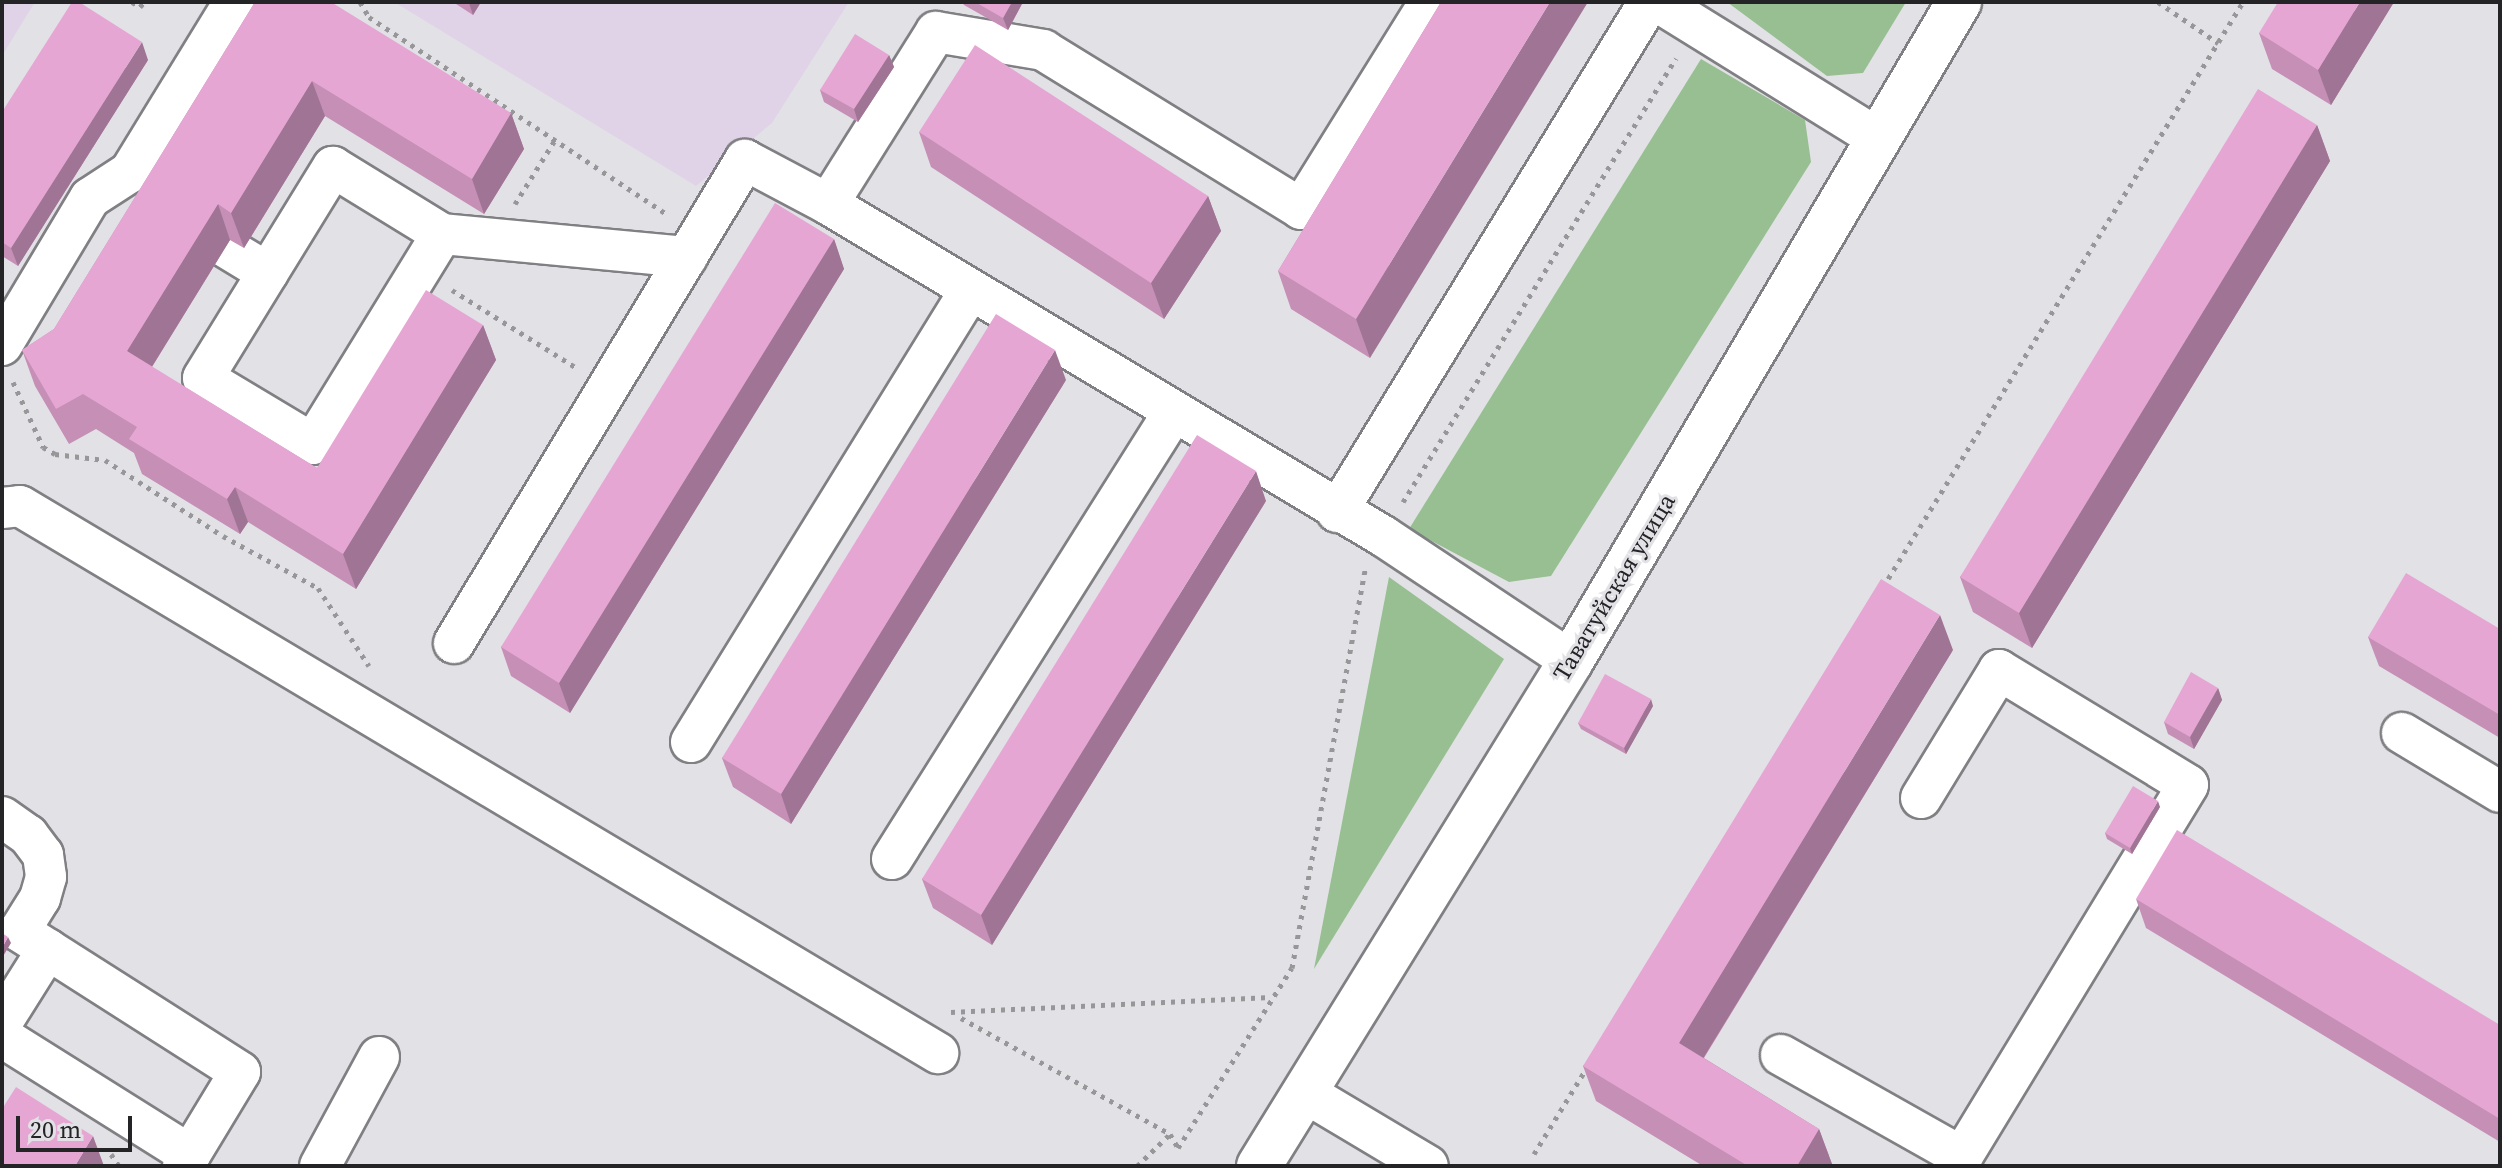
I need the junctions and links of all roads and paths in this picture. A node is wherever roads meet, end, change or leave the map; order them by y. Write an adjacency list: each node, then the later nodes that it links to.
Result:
1 (132, 2): 2 (path)
2 (144, 2)
3 (234, 2): 15 (street)
4 (360, 2): 14 (path)
5 (1430, 2): 11 (street)
6 (1649, 2): 29 (street)
7 (1658, 2): 13 (street)
8 (1959, 2): 13 (main road, Таватуйская улица)
9 (2158, 2): 12 (path)
10 (2243, 2): 12 (path)
11 (944, 17): 17 (street)
12 (2218, 43): 30 (path)
13 (1877, 138): 32 (main road, Таватуйская улица)
14 (555, 140): 19 (path); 20 (path)
15 (90, 198): 16 (street); 25 (street)
16 (152, 200)
17 (828, 204): 20 (street); 24 (street)
18 (442, 234): 19 (street); 22 (street); 23 (street)
19 (492, 239): 20 (street)
20 (693, 246): 26 (street)
21 (225, 247): 23 (street)
22 (420, 270): 23 (street); 26 (path)
23 (268, 273)
24 (969, 292): 27 (street); 35 (street)
25 (5, 358): 33 (path)
26 (608, 388): 31 (street)
27 (1173, 413): 29 (street); 39 (street)
28 (2, 508): 45 (street)
29 (1337, 512): 32 (street)
30 (1880, 591)
31 (454, 643)
32 (1571, 661): 49 (main road, Таватуйская улица)
33 (374, 673)
34 (2402, 733): 36 (street)
35 (691, 742)
36 (2500, 792)
37 (1921, 798): 52 (street)
38 (2, 817): 40 (street)
39 (892, 859)
40 (23, 933): 43 (street); 51 (street)
41 (1272, 997): 42 (path)
42 (951, 1012)
43 (2, 1022)
44 (2, 1037): 51 (street)
45 (938, 1053)
46 (1781, 1055): 52 (street)
47 (379, 1057): 53 (street)
48 (1592, 1060): 50 (path)
49 (1304, 1092): 54 (main road, Таватуйская улица); 55 (street)
50 (1534, 1154)
51 (187, 1161)
52 (1959, 1161)
53 (320, 1166)
54 (1259, 1166)
55 (1428, 1166)

